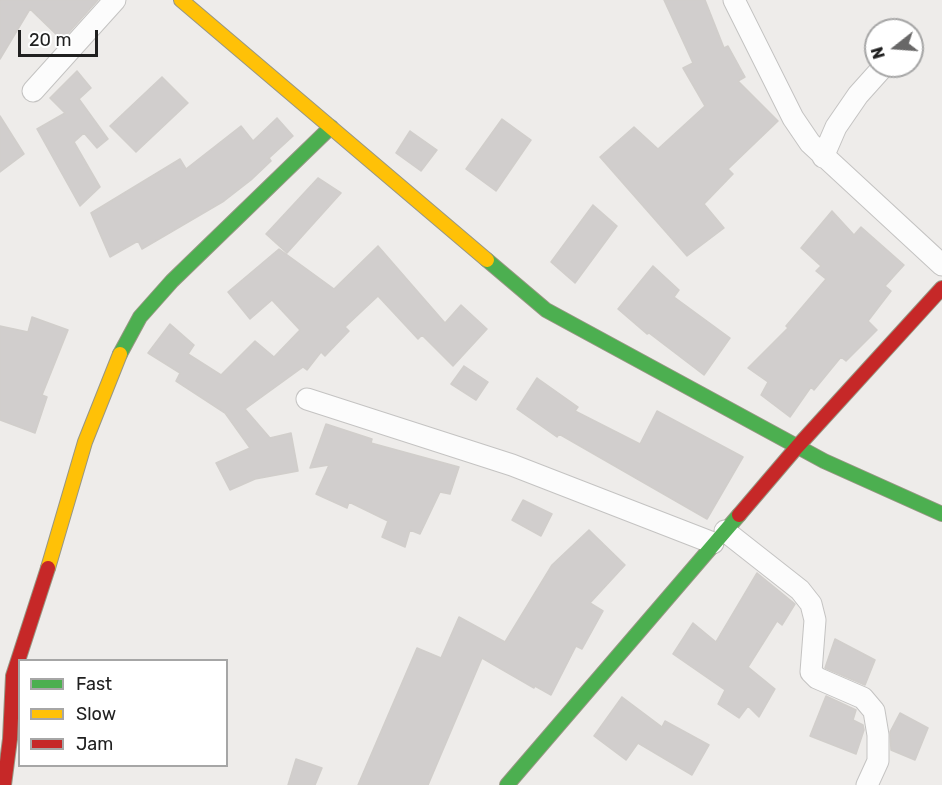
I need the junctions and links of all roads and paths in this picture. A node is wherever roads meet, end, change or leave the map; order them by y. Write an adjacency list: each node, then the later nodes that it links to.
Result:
1 (115, 0): 5 (street)
2 (181, 0): 6 (street)
3 (734, 0): 7 (street)
4 (873, 78): 7 (street)
5 (33, 91)
6 (331, 127): 11 (street); 14 (street)
7 (823, 157): 8 (street)
8 (942, 265)
9 (942, 288): 11 (street)
10 (307, 399): 13 (street)
11 (798, 447): 12 (street); 13 (street)
12 (942, 514)
13 (719, 537): 17 (street); 18 (street)
14 (19, 659)
15 (18, 661): 16 (street)
16 (4, 785)
17 (507, 785)
18 (867, 785)

